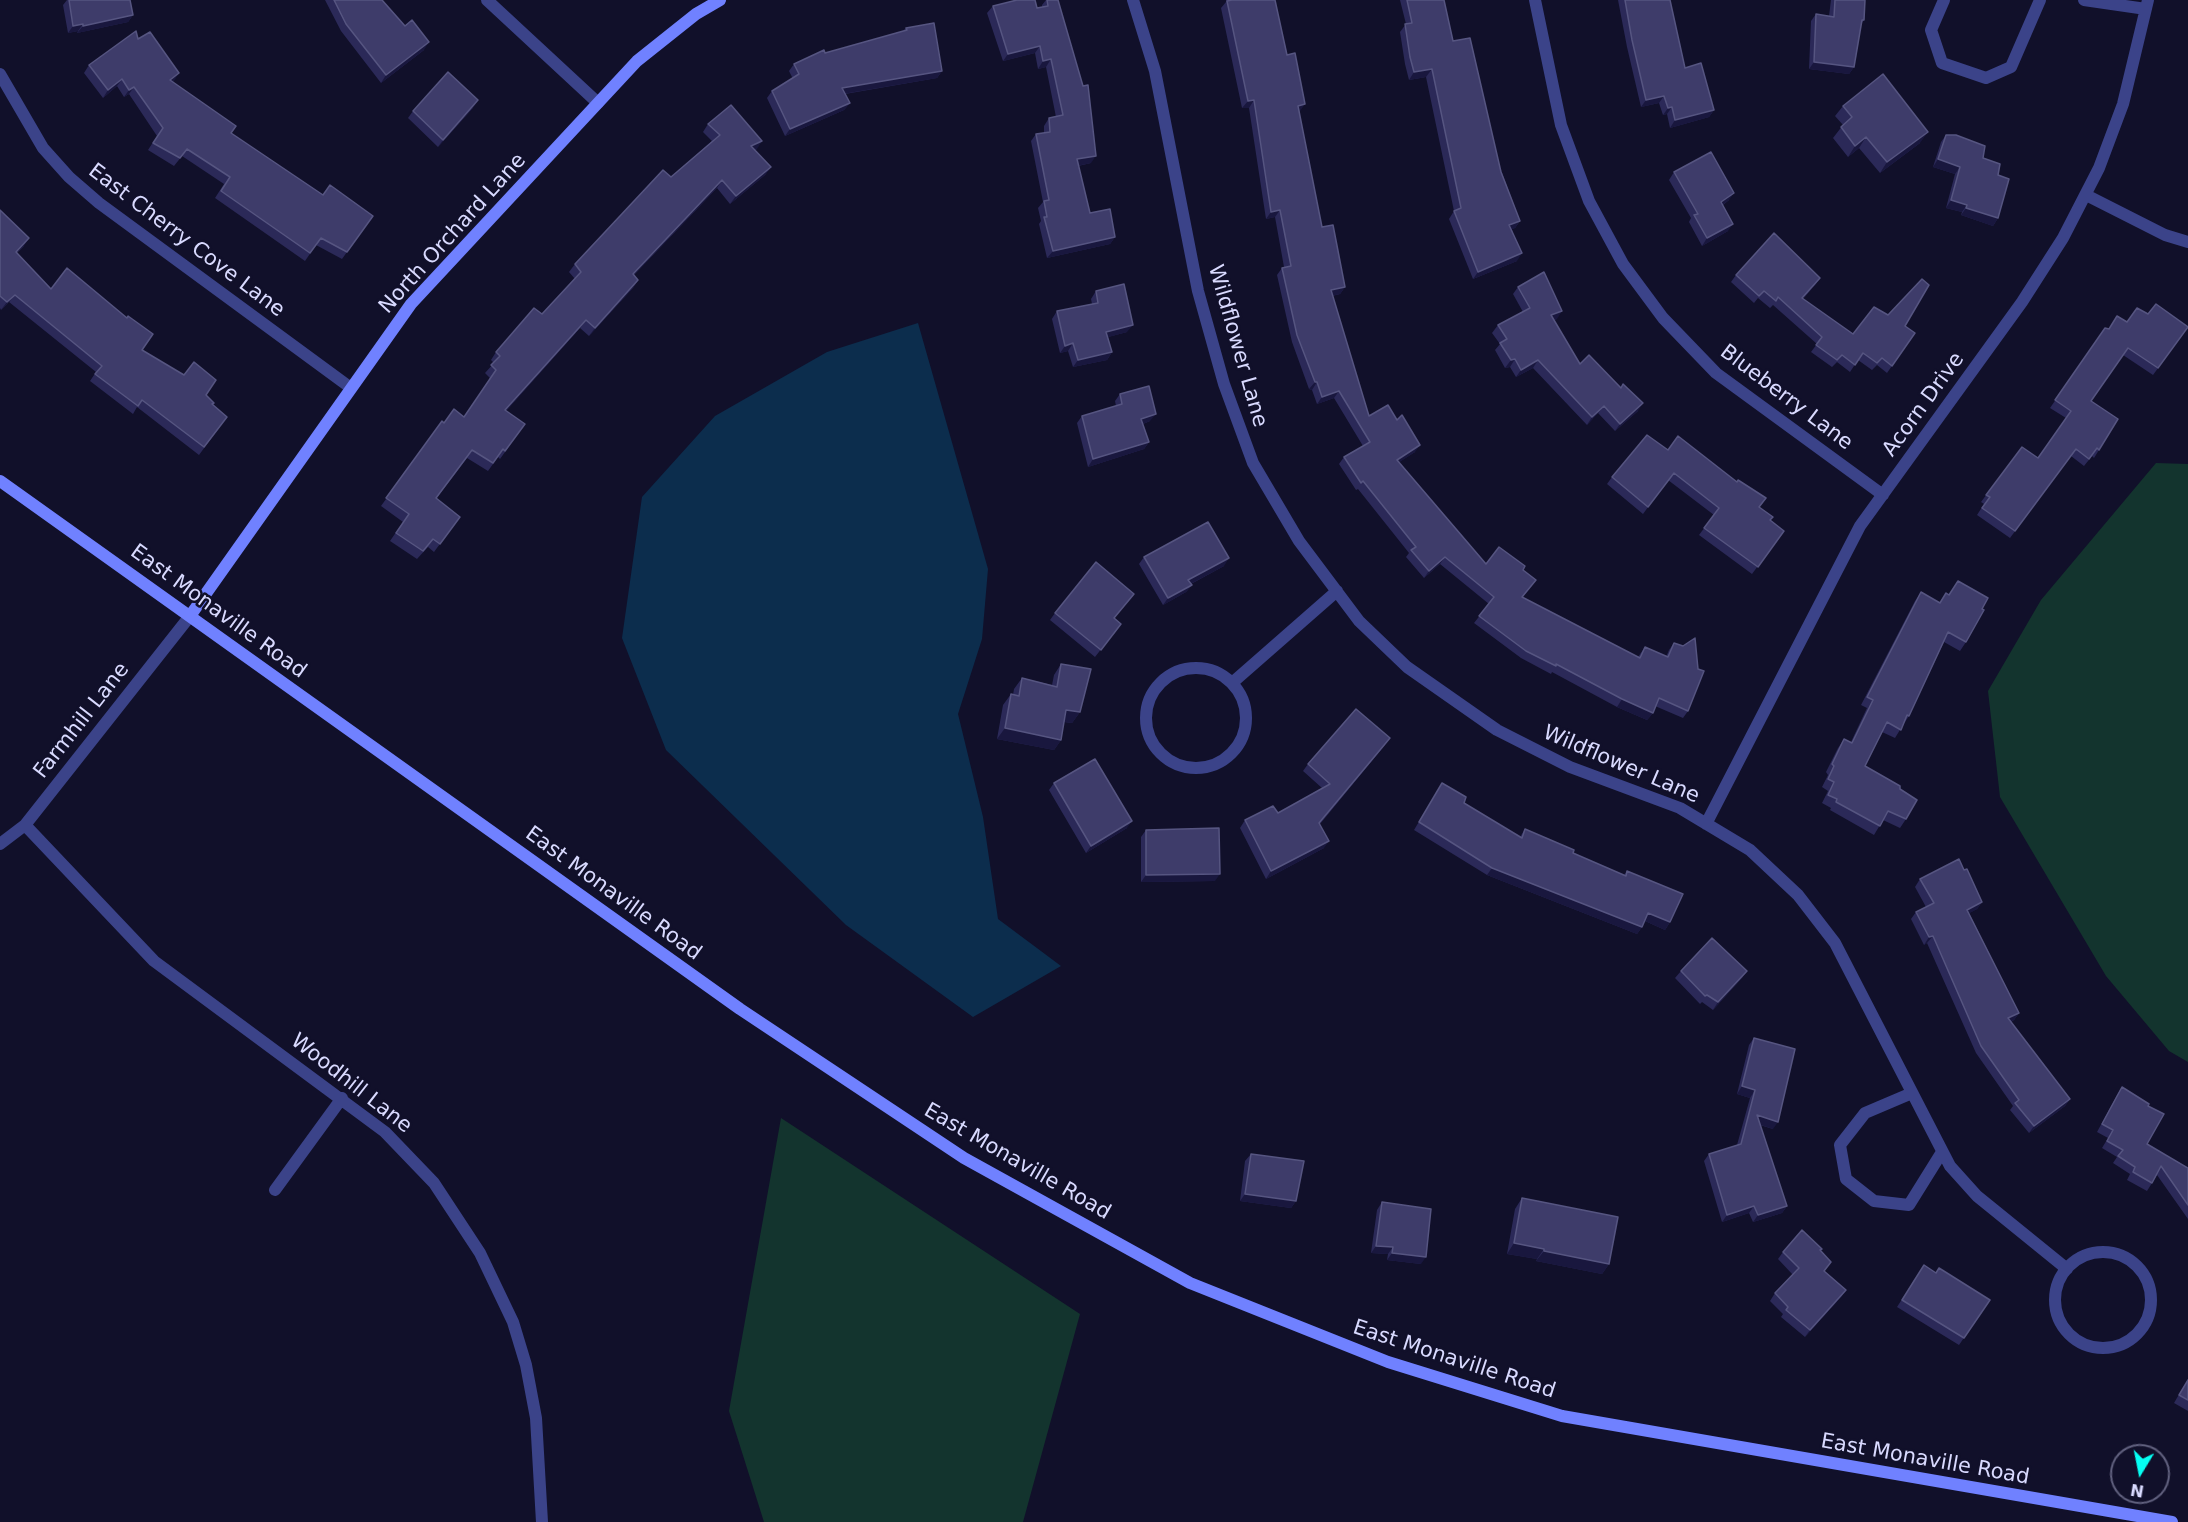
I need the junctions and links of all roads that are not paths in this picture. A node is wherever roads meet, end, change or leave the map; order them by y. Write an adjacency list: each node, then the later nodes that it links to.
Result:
1 (487, 0): 10 (street)
2 (720, 0): 10 (main road, North Orchard Lane)
3 (1133, 0): 16 (street, Wildflower Lane)
4 (1535, 0): 15 (street, Blueberry Lane)
5 (1944, 0): 6 (street)
6 (2040, 0)
7 (2084, 0): 8 (street)
8 (2147, 4): 11 (street, Acorn Drive)
9 (0, 74): 13 (street, East Cherry Cove Lane)
10 (598, 103): 13 (main road, North Orchard Lane)
11 (2086, 195): 12 (street); 15 (street, Acorn Drive)
12 (2188, 243)
13 (351, 388): 17 (main road, North Orchard Lane)
14 (0, 481): 17 (main road, East Monaville Road)
15 (1883, 495): 19 (street, Acorn Drive)
16 (1337, 591): 18 (street); 19 (street, Wildflower Lane)
17 (190, 616): 20 (street, Farmhill Lane); 28 (main road, East Monaville Road)
18 (1232, 683): 18 (street)
19 (1706, 824): 22 (street, Wildflower Lane)
20 (25, 825): 21 (street, Farmhill Lane); 23 (street, Woodhill Lane)
21 (0, 844)
22 (1912, 1093): 24 (street, Wildflower Lane); 24 (street)
23 (342, 1098): 25 (street); 27 (street, Woodhill Lane)
24 (1942, 1152): 26 (street, Wildflower Lane)
25 (275, 1190)
26 (2067, 1269): 26 (street)
27 (542, 1522)
28 (2172, 1522)

